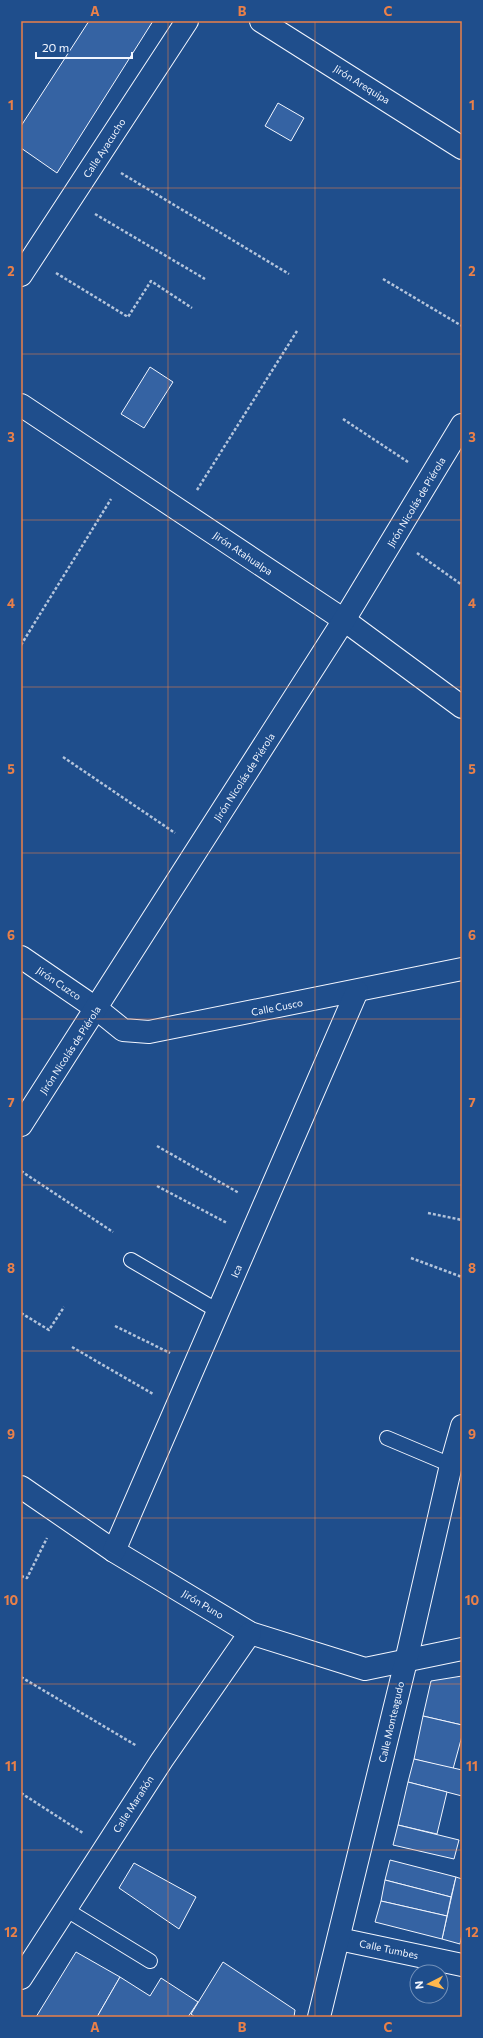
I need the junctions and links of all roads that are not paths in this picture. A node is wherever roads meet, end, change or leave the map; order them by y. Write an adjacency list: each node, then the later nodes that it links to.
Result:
1 (187, 21): 4 (street, Calle Ayacucho)
2 (261, 21): 3 (street, Jirón Arequipa)
3 (462, 148)
4 (26, 267)
5 (21, 405): 7 (street, Jirón Atahualpa)
6 (462, 425): 7 (street, Jirón Nicolás de Piérola)
7 (344, 620): 8 (street, Jirón Atahualpa); 12 (street, Jirón Nicolás de Piérola)
8 (462, 707)
9 (21, 957): 12 (street, Jirón Cuzco)
10 (462, 969): 11 (street, Calle Cusco)
11 (357, 991): 12 (street, Calle Cusco); 15 (street, Ica)
12 (97, 1009): 13 (street, Jirón Nicolás de Piérola)
13 (21, 1125)
14 (131, 1260): 15 (lane)
15 (218, 1311): 20 (street, Ica)
16 (462, 1426): 18 (street, Calle Monteagudo)
17 (387, 1438): 18 (lane)
18 (451, 1465): 23 (street, Calle Monteagudo)
19 (21, 1487): 20 (street, Jirón Puno)
20 (114, 1551): 21 (street, Jirón Puno)
21 (250, 1633): 23 (street, Jirón Puno); 24 (street, Calle Marañón)
22 (462, 1649): 23 (street, Jirón Puno)
23 (406, 1661): 25 (street, Calle Monteagudo)
24 (65, 1909): 26 (lane); 28 (street, Calle Marañón)
25 (340, 1939): 27 (street, Calle Tumbes); 29 (street, Calle Monteagudo)
26 (150, 1961)
27 (462, 1965)
28 (21, 1978)
29 (323, 2016)

